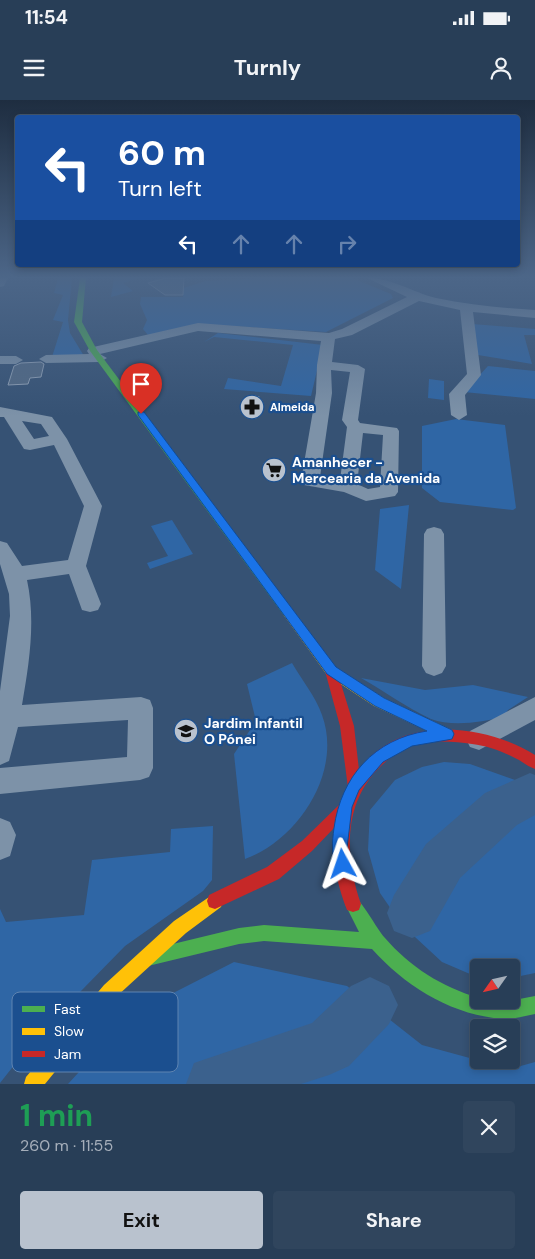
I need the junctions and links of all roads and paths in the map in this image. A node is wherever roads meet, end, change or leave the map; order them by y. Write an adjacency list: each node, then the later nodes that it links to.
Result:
1 (79, 324): 5 (main road)
2 (364, 324): 4 (street)
3 (468, 324): 13 (street)
4 (329, 337): 5 (street); 9 (street)
5 (97, 355): 6 (street); 23 (main road)
6 (46, 359)
7 (0, 360): 8 (street)
8 (16, 360)
9 (324, 365): 10 (street); 11 (street)
10 (324, 389): 11 (street); 16 (street)
11 (355, 391): 14 (street)
12 (5, 413): 15 (street); 15 (street)
13 (460, 415)
14 (355, 427): 16 (street); 16 (street)
15 (59, 439): 19 (street)
16 (348, 487)
17 (434, 534): 22 (street)
18 (0, 548): 20 (street)
19 (76, 566): 20 (street); 21 (street)
20 (15, 574): 25 (street)
21 (90, 604)
22 (434, 666)
23 (331, 671): 26 (main road); 31 (main road)
24 (535, 708): 27 (street)
25 (6, 717): 28 (street); 30 (street)
26 (447, 734): 27 (main road); 31 (main road)
27 (479, 738): 29 (main road)
28 (0, 753)
29 (535, 763)
30 (7, 780)
31 (354, 786): 32 (main road)
32 (345, 807): 35 (main road); 36 (main road)
33 (0, 832): 34 (street)
34 (0, 846)
35 (375, 941): 36 (main road); 38 (main road)
36 (148, 958): 37 (main road)
37 (109, 992)
38 (535, 1005)
39 (43, 1072): 40 (main road)
40 (33, 1084)

